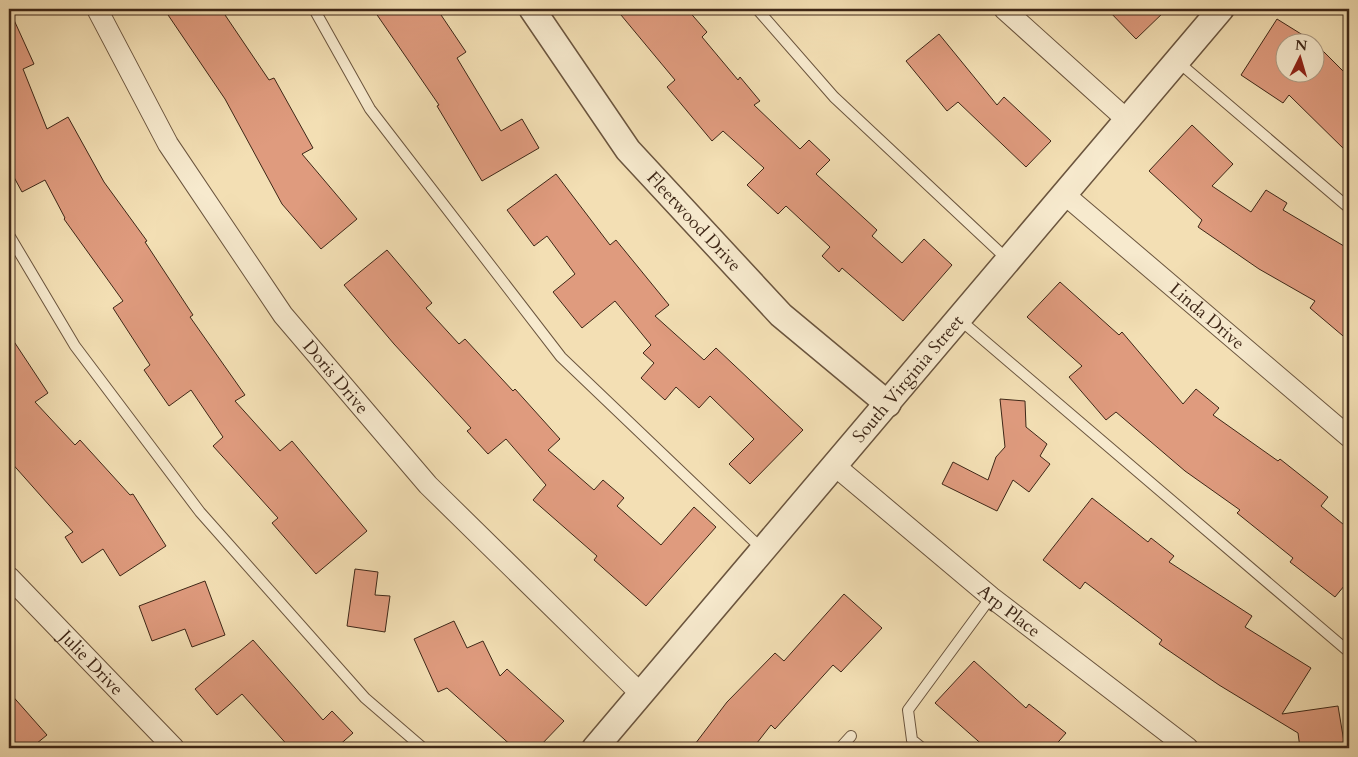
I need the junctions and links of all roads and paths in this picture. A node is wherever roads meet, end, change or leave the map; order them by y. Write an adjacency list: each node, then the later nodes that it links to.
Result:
1 (97, 9): 21 (street, Doris Drive)
2 (314, 9): 17 (lane)
3 (532, 9): 14 (street, Fleetwood Drive)
4 (757, 9): 12 (lane)
5 (1004, 9): 8 (street)
6 (1221, 9): 7 (street, South Virginia Street)
7 (1176, 61): 8 (street, South Virginia Street); 10 (lane)
8 (1126, 119): 9 (street, South Virginia Street)
9 (1064, 194): 12 (street, South Virginia Street); 15 (street, Linda Drive)
10 (1349, 208)
11 (9, 235): 24 (lane)
12 (1008, 260): 13 (street, South Virginia Street)
13 (959, 319): 14 (street, South Virginia Street); 20 (lane)
14 (888, 404): 16 (street, South Virginia Street)
15 (1349, 437)
16 (834, 466): 17 (street, South Virginia Street); 19 (street, Arp Place)
17 (764, 551): 21 (street, South Virginia Street)
18 (9, 577): 23 (street, Julie Drive)
19 (990, 597): 27 (lane); 28 (street, Arp Place)
20 (1349, 652)
21 (640, 694): 25 (street, South Virginia Street)
22 (851, 736): 26 (lane)
23 (174, 748)
24 (423, 748)
25 (595, 748)
26 (840, 748)
27 (922, 748)
28 (1188, 748)

